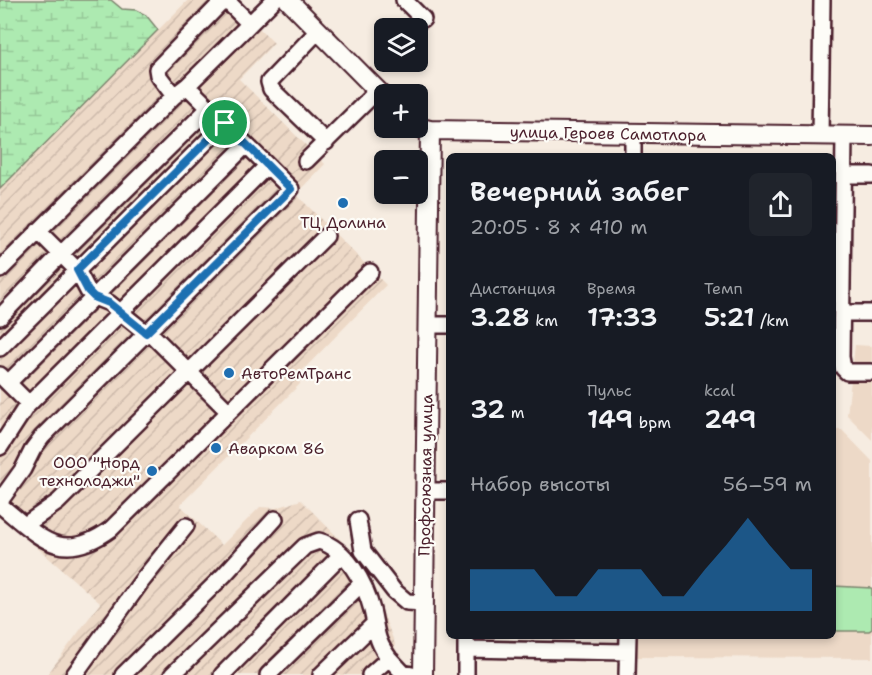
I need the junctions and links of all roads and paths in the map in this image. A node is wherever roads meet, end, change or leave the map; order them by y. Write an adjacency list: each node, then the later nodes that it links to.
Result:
1 (274, 0): 6 (street)
2 (288, 0): 7 (main road)
3 (404, 0): 5 (street)
4 (822, 0): 15 (street)
5 (422, 18)
6 (250, 24): 9 (street); 9 (street)
7 (318, 31): 8 (main road); 19 (street)
8 (374, 87)
9 (181, 91): 11 (street); 26 (street)
10 (374, 100): 19 (street)
11 (209, 108): 12 (street); 28 (street)
12 (225, 123): 20 (street); 30 (street)
13 (428, 129): 14 (main road, улица Героев Самотлора)
14 (633, 132): 15 (main road, улица Героев Самотлора); 21 (street)
15 (820, 135): 16 (main road, улица Героев Самотлора)
16 (844, 136): 17 (main road, улица Героев Самотлора); 24 (street)
17 (872, 136)
18 (423, 138): 36 (main road, Профсоюзная улица)
19 (326, 142): 22 (street)
20 (246, 145): 23 (street); 32 (street)
21 (633, 153)
22 (306, 160)
23 (267, 166): 32 (street); 38 (street)
24 (844, 175): 25 (street); 33 (street)
25 (872, 175)
26 (38, 231): 28 (street); 29 (street)
27 (326, 236): 40 (street)
28 (61, 254): 30 (street); 35 (street)
29 (0, 270)
30 (77, 270): 32 (street); 39 (street)
31 (370, 272): 44 (street)
32 (106, 300): 38 (street); 42 (street); 43 (street)
33 (842, 313): 34 (street); 41 (street)
34 (872, 313)
35 (0, 317)
36 (428, 325): 37 (street); 46 (main road, Профсоюзная улица)
37 (446, 325)
38 (147, 332): 40 (street); 48 (street)
39 (0, 348)
40 (189, 372): 44 (street); 51 (street)
41 (872, 372)
42 (4, 379): 43 (street)
43 (29, 404): 45 (street)
44 (229, 412): 51 (street)
45 (0, 447)
46 (425, 490): 47 (street); 55 (main road, Профсоюзная улица)
47 (446, 491)
48 (0, 503): 51 (street)
49 (275, 519): 62 (street)
50 (358, 520): 55 (street)
51 (25, 525)
52 (186, 526): 61 (street)
53 (341, 555): 54 (street); 63 (street); 64 (street)
54 (361, 584): 56 (street); 65 (street)
55 (424, 603): 69 (main road, Профсоюзная улица)
56 (374, 624): 60 (street); 66 (street)
57 (628, 639): 59 (street)
58 (466, 642): 59 (street); 70 (street)
59 (627, 652): 71 (street)
60 (389, 658): 67 (street); 68 (street)
61 (74, 675)
62 (123, 675)
63 (172, 675)
64 (222, 675)
65 (268, 675)
66 (321, 675)
67 (370, 675)
68 (412, 675)
69 (423, 675)
70 (466, 675)
71 (627, 675)

